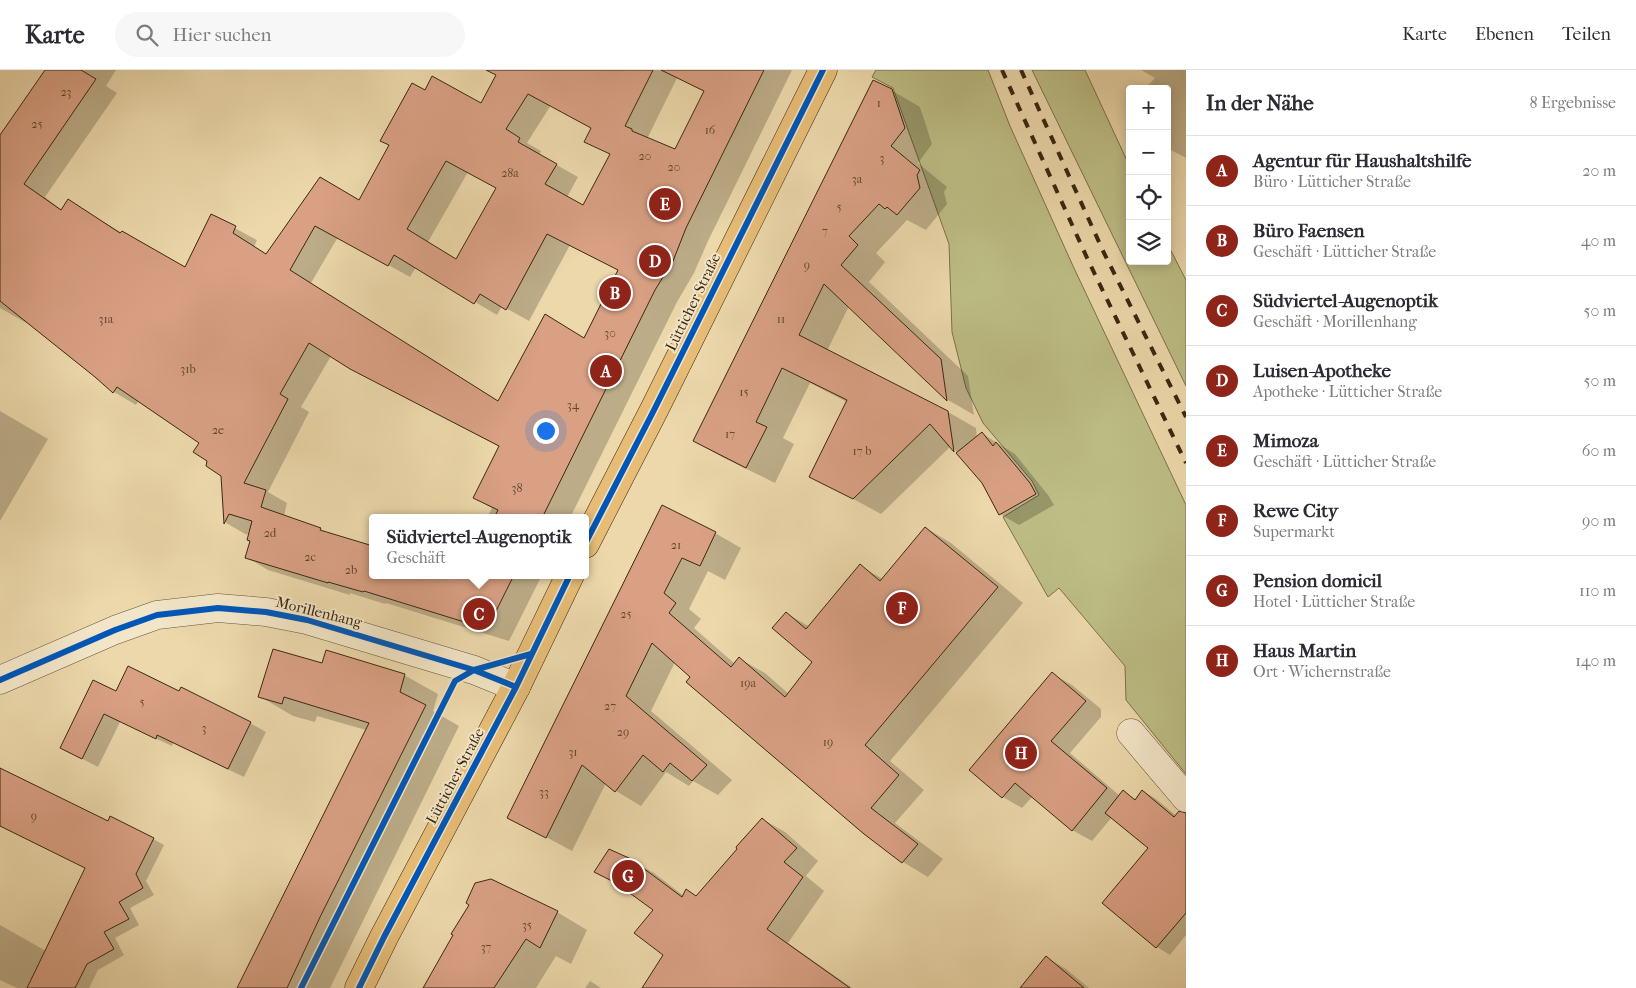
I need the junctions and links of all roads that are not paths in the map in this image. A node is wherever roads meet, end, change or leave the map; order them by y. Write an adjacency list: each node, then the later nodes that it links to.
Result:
1 (823, 70): 2 (main road, Lütticher Straße)
2 (589, 536)
3 (568, 579): 5 (main road, Lütticher Straße)
4 (0, 680): 5 (street, Morillenhang)
5 (516, 687): 8 (main road, Lütticher Straße)
6 (1132, 734): 7 (street)
7 (1186, 798)
8 (359, 988)

